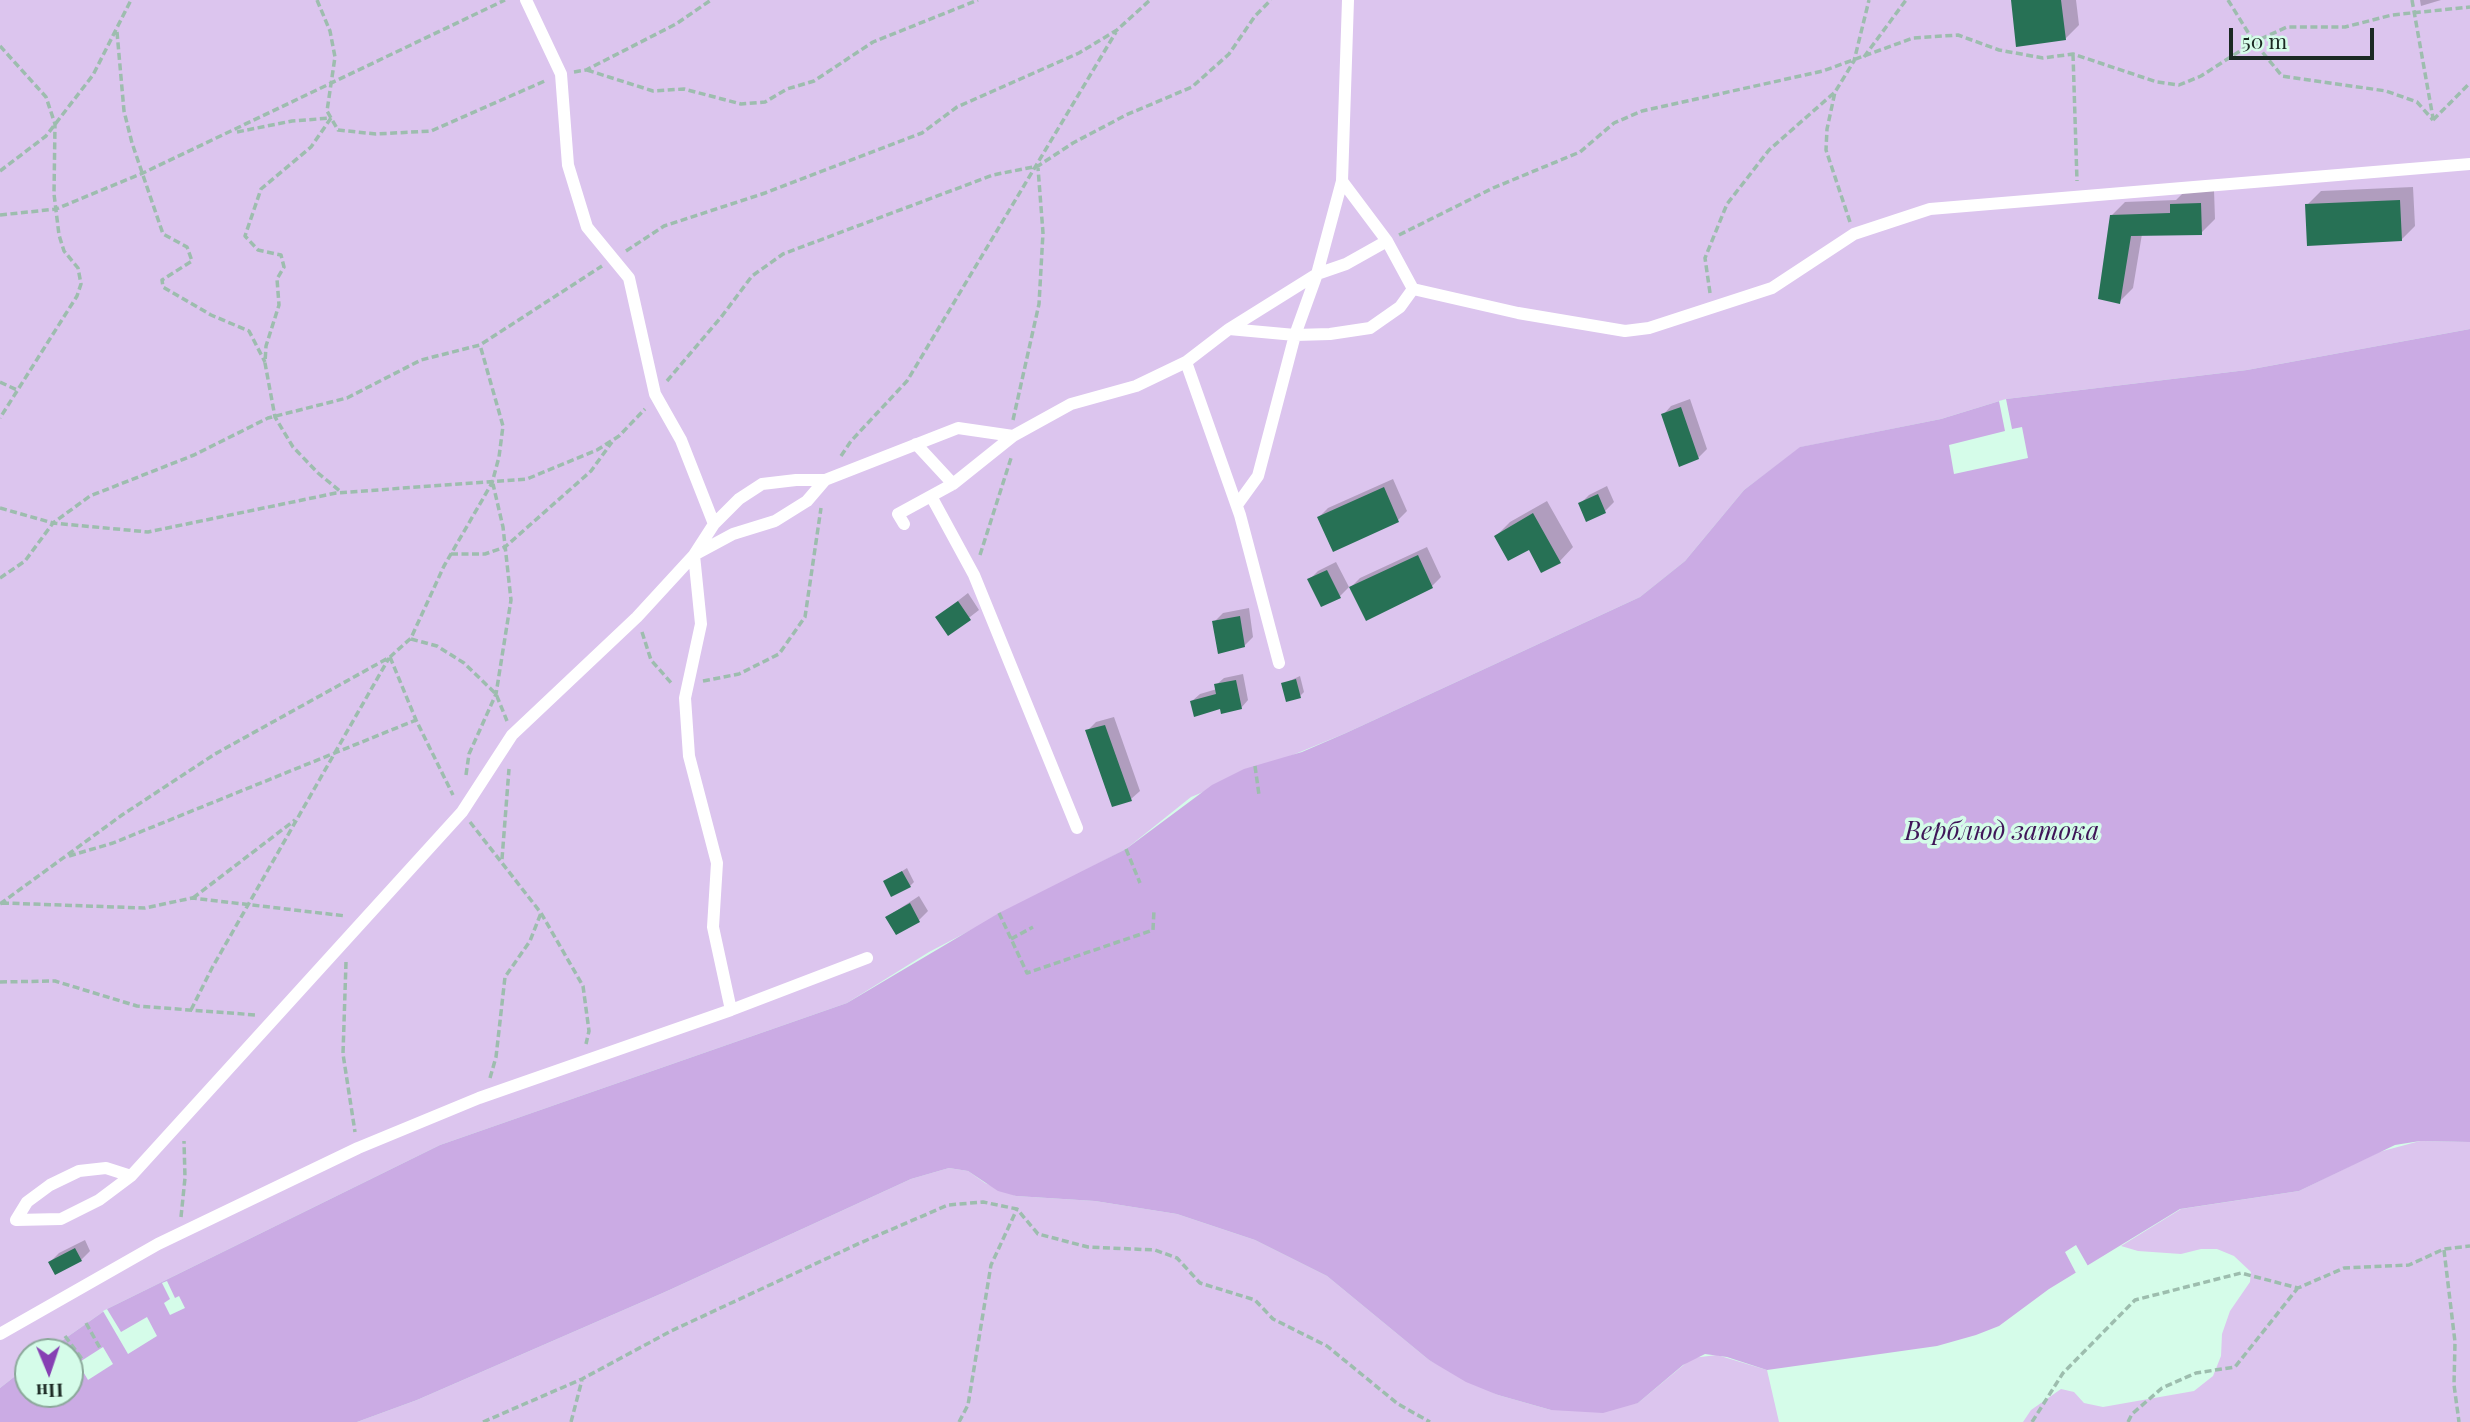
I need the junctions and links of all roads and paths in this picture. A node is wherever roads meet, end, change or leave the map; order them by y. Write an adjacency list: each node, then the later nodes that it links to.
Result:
1 (131, 0): 17 (path)
2 (317, 0): 26 (path)
3 (505, 0): 26 (path)
4 (526, 0): 24 (lane)
5 (711, 0): 23 (path)
6 (978, 0): 23 (path)
7 (1150, 0): 16 (path)
8 (1271, 0): 33 (path)
9 (1348, 0): 36 (lane)
10 (1869, 0): 22 (path)
11 (1906, 0): 21 (path)
12 (2228, 0): 18 (path)
13 (2412, 0): 15 (path)
14 (2470, 7): 15 (path)
15 (2416, 14): 18 (path); 29 (path)
16 (1117, 30): 33 (path); 42 (path)
17 (117, 32): 30 (path); 35 (path)
18 (2254, 41): 20 (path); 29 (path)
19 (0, 46): 30 (path)
20 (2073, 54): 21 (path); 37 (path)
21 (1864, 58): 22 (path)
22 (1854, 61): 27 (path); 41 (path)
23 (586, 70): 24 (path)
24 (561, 74): 28 (path); 42 (lane)
25 (2470, 83): 29 (path)
26 (332, 85): 28 (path); 31 (path)
27 (1835, 92): 40 (path); 45 (path)
28 (331, 118): 31 (path); 50 (path)
29 (2433, 120)
30 (55, 124): 34 (path); 38 (path)
31 (222, 136): 35 (path)
32 (2470, 164): 37 (lane)
33 (1038, 166): 53 (path); 56 (path); 59 (path)
34 (0, 172)
35 (143, 173): 38 (path); 50 (path)
36 (1342, 181): 41 (lane); 43 (lane)
37 (2078, 196): 40 (lane)
38 (56, 209): 39 (path); 52 (path)
39 (0, 215)
40 (1853, 234): 45 (lane)
41 (1387, 241): 43 (lane); 44 (lane)
42 (614, 258): 48 (path); 53 (lane)
43 (1317, 274): 46 (lane); 47 (lane)
44 (1413, 289): 45 (lane); 47 (lane)
45 (1713, 307)
46 (1229, 328): 47 (lane); 49 (lane)
47 (1295, 335): 64 (lane)
48 (480, 345): 54 (path); 60 (path)
49 (1186, 362): 56 (lane); 64 (lane)
50 (265, 363): 54 (path)
51 (0, 382): 52 (path)
52 (17, 390): 55 (path)
53 (655, 394): 57 (path); 67 (lane)
54 (275, 416): 62 (path); 66 (path)
55 (0, 418)
56 (1013, 436): 58 (lane); 61 (lane); 72 (path)
57 (613, 440): 60 (path); 69 (path)
58 (916, 444): 59 (lane); 61 (lane)
59 (825, 480): 67 (lane); 71 (lane); 78 (path)
60 (492, 483): 62 (path); 69 (path); 70 (path)
61 (953, 484): 63 (lane)
62 (343, 493): 66 (path)
63 (931, 496): 68 (lane); 72 (lane)
64 (1237, 505): 77 (lane)
65 (0, 508): 66 (path)
66 (53, 523): 73 (path)
67 (714, 524): 71 (lane)
68 (904, 524)
69 (505, 547): 70 (path); 79 (path)
70 (451, 554): 75 (path)
71 (694, 555): 74 (lane); 78 (lane)
72 (974, 575): 89 (lane)
73 (0, 578)
74 (638, 617): 80 (path); 82 (lane)
75 (411, 638): 76 (path); 79 (path)
76 (390, 657): 81 (path); 83 (path); 91 (path)
77 (1279, 663)
78 (688, 684): 80 (lane)
79 (496, 694): 82 (path); 85 (path)
80 (685, 698): 107 (lane)
81 (416, 720): 83 (path); 87 (path)
82 (512, 735): 87 (lane); 92 (path)
83 (333, 754): 88 (path); 91 (path)
84 (1255, 766): 86 (path)
85 (466, 777)
86 (1259, 795)
87 (462, 812): 92 (path); 100 (lane)
88 (297, 819): 94 (path); 96 (path)
89 (1077, 828)
90 (1126, 849): 93 (path)
91 (66, 857): 95 (path)
92 (502, 862): 98 (path)
93 (1140, 883)
94 (192, 898): 95 (path); 96 (path)
95 (0, 903)
96 (251, 904): 100 (path); 106 (path)
97 (1154, 910): 103 (path)
98 (541, 913): 109 (path); 110 (path)
99 (999, 914): 103 (path)
100 (366, 919): 102 (lane)
101 (1033, 928): 103 (path)
102 (347, 939): 108 (lane); 112 (path)
103 (1011, 939)
104 (867, 958): 107 (lane)
105 (0, 982): 106 (path)
106 (191, 1010): 108 (path)
107 (731, 1010): 109 (lane)
108 (275, 1017): 111 (lane)
109 (581, 1063): 110 (lane)
110 (479, 1098): 112 (lane)
111 (184, 1118): 113 (lane); 115 (path)
112 (358, 1148): 115 (lane)
113 (131, 1175): 113 (lane)
114 (1017, 1209): 122 (path); 125 (path); 126 (path)
115 (180, 1234): 120 (lane)
116 (2470, 1246): 117 (path)
117 (2444, 1250): 118 (path); 129 (path)
118 (2298, 1288): 127 (path); 128 (path)
119 (86, 1323): 121 (path)
120 (0, 1334)
121 (100, 1349)
122 (582, 1379): 123 (path); 124 (path)
123 (483, 1422)
124 (571, 1422)
125 (959, 1422)
126 (1430, 1422)
127 (2032, 1422)
128 (2128, 1422)
129 (2459, 1422)

